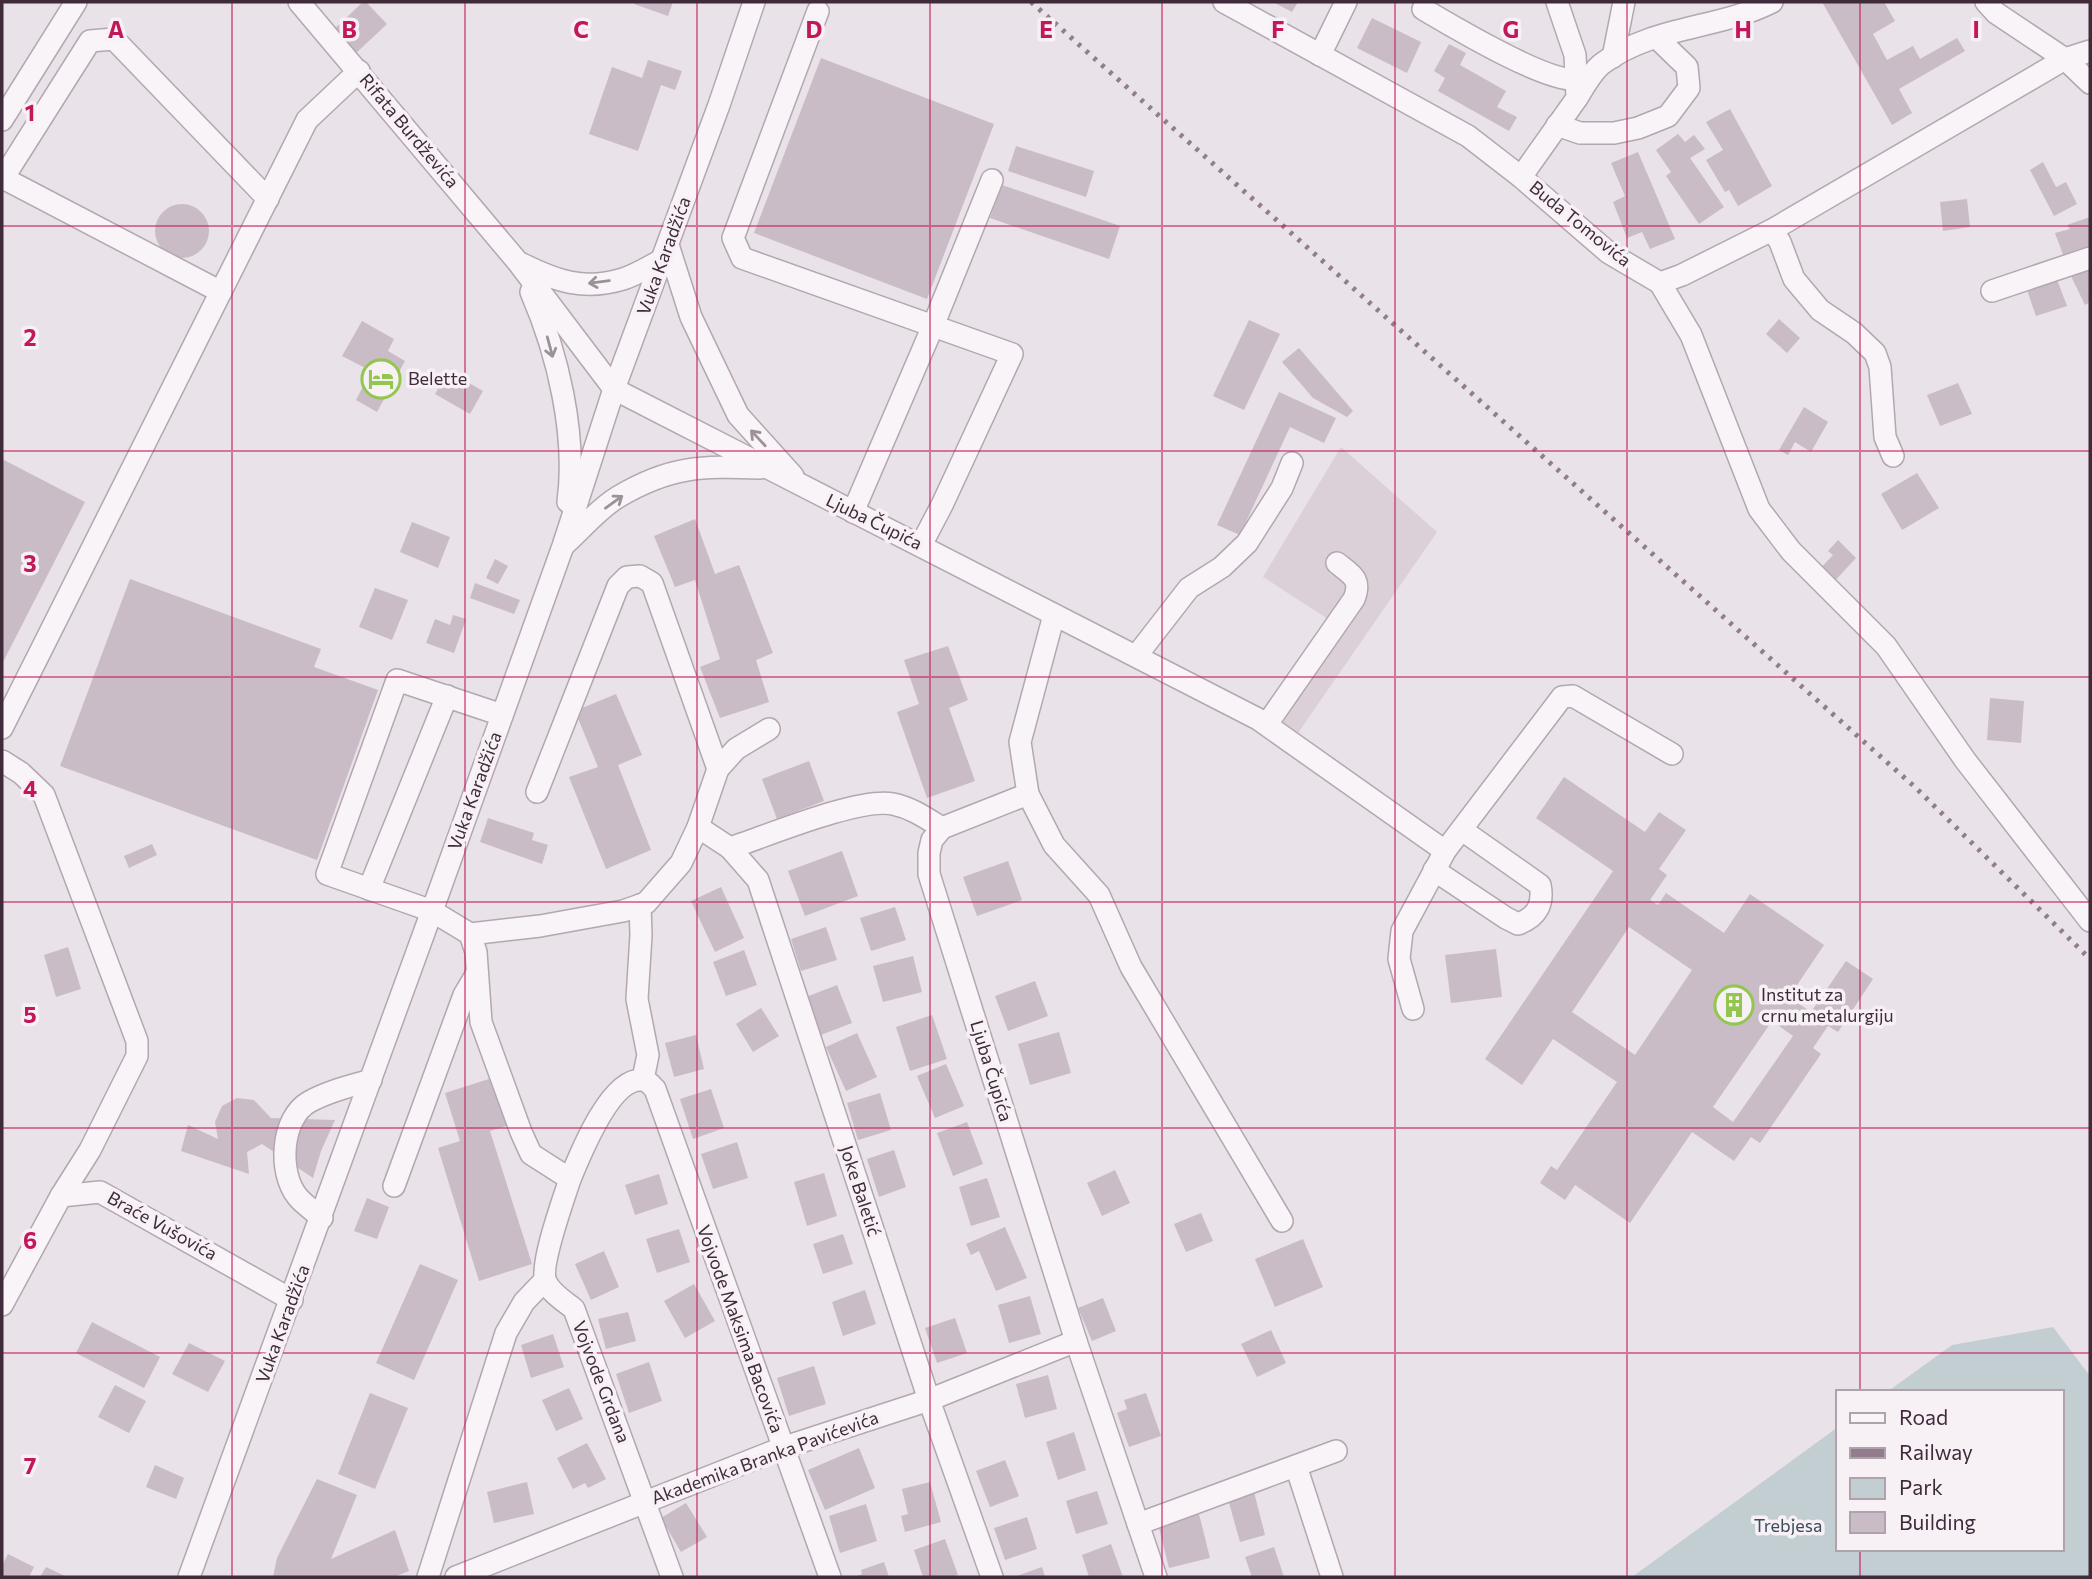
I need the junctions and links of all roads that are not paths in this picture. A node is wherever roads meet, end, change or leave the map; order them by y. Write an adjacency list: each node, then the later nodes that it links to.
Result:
1 (76, 2): 20 (street)
2 (299, 2): 17 (street, Rifata Burdževića)
3 (754, 2): 27 (street, Vuka Karadžića)
4 (1224, 2): 14 (street, Buda Tomovića)
5 (1346, 2): 14 (street)
6 (1557, 2): 19 (street)
7 (1624, 2): 15 (street)
8 (1772, 2): 12 (street)
9 (1986, 2): 16 (street)
10 (1423, 9): 19 (street)
11 (818, 11): 33 (street)
12 (1657, 38): 15 (street); 21 (street)
13 (2090, 51): 16 (street)
14 (1320, 54): 22 (street, Buda Tomovića)
15 (1613, 57): 19 (street)
16 (2065, 59): 18 (street); 26 (street)
17 (359, 71): 25 (street); 29 (street, Rifata Burdževića)
18 (2090, 83)
19 (1576, 88): 21 (street)
20 (2, 120)
21 (1557, 125): 22 (street)
22 (1521, 177): 30 (street, Buda Tomovića)
23 (3, 179): 25 (street); 32 (street)
24 (992, 180): 33 (street)
25 (268, 199): 32 (street)
26 (1772, 230): 30 (street); 35 (street)
27 (665, 252): 29 (street, one-way to 29); 34 (street, Vuka Karadžića); 38 (street, one-way to 27)
28 (2090, 258): 31 (street)
29 (517, 261): 34 (street); 41 (street, one-way to 41)
30 (1660, 283): 64 (street)
31 (1993, 291)
32 (221, 292): 48 (street)
33 (933, 326): 39 (street); 40 (street)
34 (614, 389): 37 (street, Ljuba Čupića); 41 (street, Vuka Karadžića)
35 (1893, 456)
36 (1293, 463): 44 (street)
37 (766, 468): 38 (street, Ljuba Čupića); 41 (street, one-way to 37)
38 (804, 488): 39 (street, Ljuba Čupića)
39 (853, 512): 40 (street, Ljuba Čupića)
40 (921, 545): 43 (street, Ljuba Čupića)
41 (563, 546): 46 (street, Vuka Karadžića)
42 (1337, 563): 47 (street)
43 (1054, 614): 44 (street, Ljuba Čupića); 54 (street)
44 (1137, 655): 47 (street, Ljuba Čupića)
45 (447, 696): 46 (street); 61 (street); 61 (street)
46 (502, 715): 63 (street, Vuka Karadžića)
47 (1267, 724): 59 (street, Ljuba Čupića)
48 (2, 728)
49 (769, 729): 52 (street)
50 (1672, 754): 57 (street)
51 (2, 761): 72 (street)
52 (718, 769): 53 (street); 55 (street)
53 (537, 792)
54 (1028, 794): 56 (street); 74 (street)
55 (698, 827): 58 (street, Joke Baletić); 62 (street)
56 (942, 828): 58 (street); 78 (street, Ljuba Čupića)
57 (1462, 830): 59 (street); 60 (street)
58 (730, 848): 79 (street, Joke Baletić)
59 (1445, 851): 60 (street)
60 (1434, 870): 67 (street)
61 (369, 889): 63 (street)
62 (640, 905): 65 (street); 69 (street)
63 (432, 911): 65 (street); 68 (street, Vuka Karadžića)
64 (2090, 921)
65 (470, 934): 66 (street)
66 (477, 973): 70 (street); 71 (street)
67 (1413, 1009)
68 (371, 1080): 73 (street, Vuka Karadžića); 73 (street)
69 (645, 1081): 70 (street); 80 (street, Vojvode Maksima Bacovića)
70 (570, 1179): 75 (street)
71 (394, 1186)
72 (61, 1196): 76 (street, Braće Vušovića); 77 (street)
73 (322, 1217): 76 (street, Vuka Karadžića)
74 (1282, 1221)
75 (545, 1280): 83 (street, Vojvode Grdana); 86 (street)
76 (292, 1300): 85 (street, Vuka Karadžića)
77 (2, 1305)
78 (1076, 1341): 79 (street, Akademika Branka Pavićevića); 84 (street, Ljuba Čupića)
79 (929, 1400): 80 (street, Akademika Branka Pavićevića); 90 (street, Joke Baletić)
80 (782, 1448): 83 (street, Akademika Branka Pavićevića); 89 (street, Vojvode Maksima Bacovića)
81 (1336, 1451): 82 (street)
82 (1296, 1466): 84 (street); 92 (street)
83 (646, 1501): 87 (street, Akademika Branka Pavićevića); 88 (street, Vojvode Grdana)
84 (1138, 1524): 91 (street, Ljuba Čupića)
85 (190, 1577)
86 (428, 1577)
87 (456, 1577)
88 (672, 1577)
89 (830, 1577)
90 (992, 1577)
91 (1156, 1577)
92 (1332, 1577)

